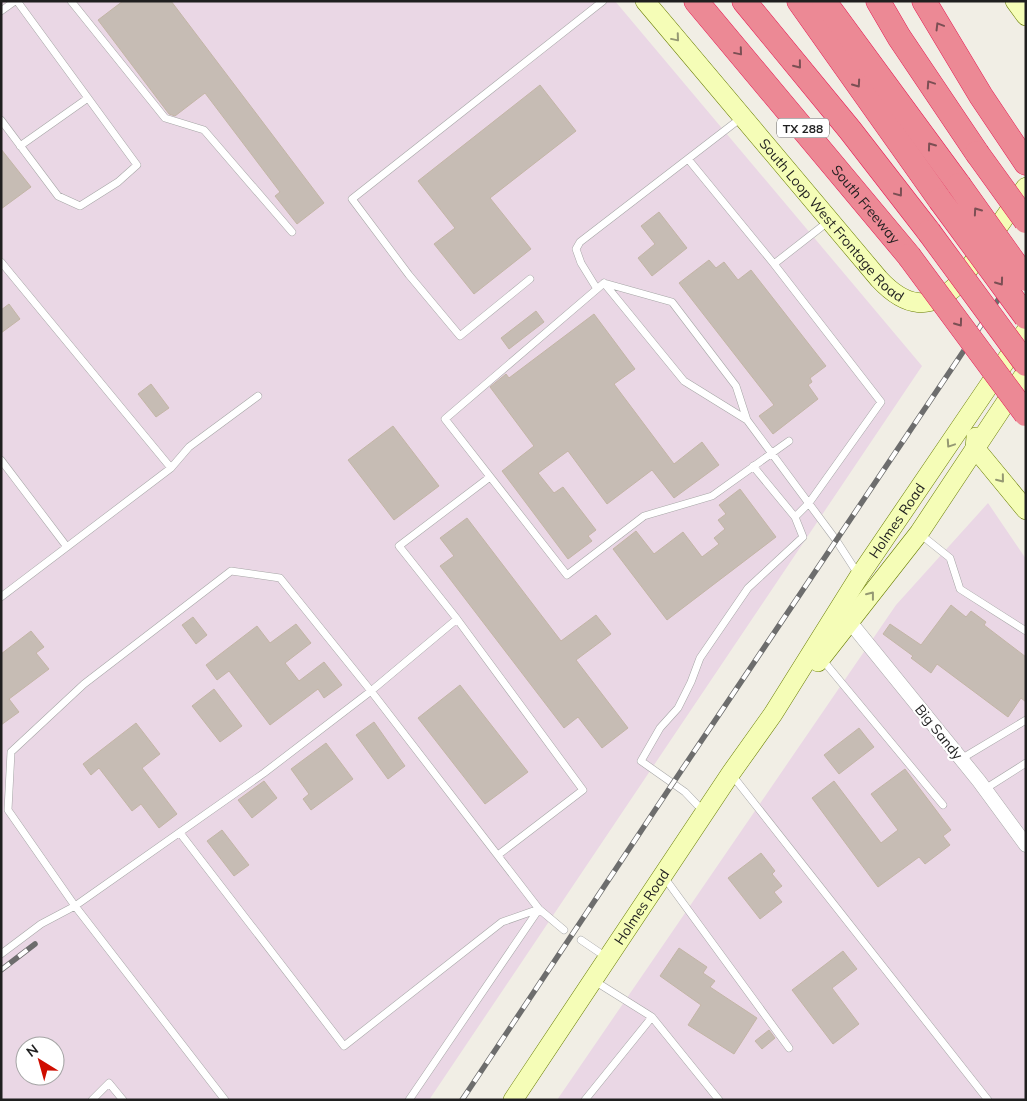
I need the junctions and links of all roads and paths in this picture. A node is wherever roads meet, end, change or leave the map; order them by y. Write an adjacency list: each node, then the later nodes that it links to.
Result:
1 (16, 1): 12 (lane); 14 (lane)
2 (71, 1): 23 (lane)
3 (603, 1): 26 (lane)
4 (645, 1): 15 (main road, South Loop West Frontage Road, one-way to 15)
5 (696, 1): 36 (highway, South Freeway / TX 288, one-way to 36, bridge)
6 (744, 1): 32 (highway, one-way to 32, bridge)
7 (799, 1): 30 (highway, one-way to 30, bridge)
8 (824, 1): 27 (highway, one-way to 8, bridge)
9 (878, 1): 22 (highway, one-way to 9, bridge)
10 (924, 1): 19 (highway, one-way to 10)
11 (1015, 1): 13 (main road)
12 (1, 11)
13 (1026, 16)
14 (88, 98): 17 (lane); 17 (lane)
15 (743, 116): 18 (lane); 21 (main road, South Loop West Frontage Road)
16 (1, 120): 17 (lane)
17 (20, 146)
18 (688, 158): 25 (lane); 29 (lane)
19 (1026, 163)
20 (1026, 187): 21 (main road, South Loop West Frontage Road)
21 (830, 219): 25 (lane)
22 (1026, 221)
23 (292, 232)
24 (1, 262): 43 (lane)
25 (774, 264): 45 (lane)
26 (530, 279)
27 (1026, 279)
28 (604, 283): 29 (lane); 37 (lane); 37 (lane)
29 (597, 289): 44 (lane)
30 (1026, 317)
31 (1026, 330): 35 (main road, Holmes Road)
32 (1026, 364)
33 (1026, 372): 39 (main road, Holmes Road)
34 (258, 396): 43 (lane)
35 (977, 404): 39 (main road); 50 (main road, Holmes Road, one-way to 50)
36 (1026, 414)
37 (747, 420): 40 (lane)
38 (789, 441): 40 (lane)
39 (975, 448): 46 (main road, one-way to 46); 48 (main road, Holmes Road)
40 (771, 453): 42 (lane); 45 (lane)
41 (1, 460): 49 (lane)
42 (753, 466): 44 (lane); 47 (lane)
43 (171, 468): 49 (lane)
44 (490, 477): 52 (lane)
45 (809, 503): 47 (lane); 50 (lane)
46 (1026, 510)
47 (795, 517): 66 (lane)
48 (919, 533): 53 (main road, Holmes Road, one-way to 48); 54 (lane)
49 (67, 547): 51 (lane)
50 (860, 576): 57 (main road, Holmes Road)
51 (1, 597)
52 (457, 619): 56 (lane); 69 (lane)
53 (850, 622): 55 (main road, Holmes Road); 59 (street, Big Sandy)
54 (1026, 631)
55 (821, 658): 57 (main road, Holmes Road); 65 (lane)
56 (371, 691): 62 (lane); 67 (lane); 69 (lane)
57 (773, 714): 61 (main road, Holmes Road)
58 (1026, 720): 59 (lane)
59 (961, 759): 64 (street, Big Sandy)
60 (1026, 763): 64 (lane)
61 (731, 773): 66 (main road, Holmes Road); 87 (lane)
62 (10, 774): 63 (lane); 71 (lane)
63 (1, 776)
64 (985, 789): 68 (street, Big Sandy)
65 (943, 805)
66 (704, 812): 70 (main road, Holmes Road)
67 (180, 833): 71 (lane); 72 (lane)
68 (1026, 845)
69 (498, 855): 72 (lane)
70 (662, 874): 76 (main road, Holmes Road); 79 (lane)
71 (75, 906): 75 (lane); 82 (lane)
72 (540, 909): 73 (lane); 83 (lane)
73 (564, 930)
74 (581, 940): 76 (lane)
75 (1, 954)
76 (607, 958): 77 (main road, Holmes Road)
77 (592, 980): 78 (lane); 84 (main road, Holmes Road)
78 (652, 1017): 85 (lane); 86 (lane)
79 (789, 1048)
80 (92, 1100): 81 (lane)
81 (123, 1100)
82 (225, 1100)
83 (409, 1100)
84 (514, 1100)
85 (585, 1100)
86 (719, 1100)
87 (988, 1100)

